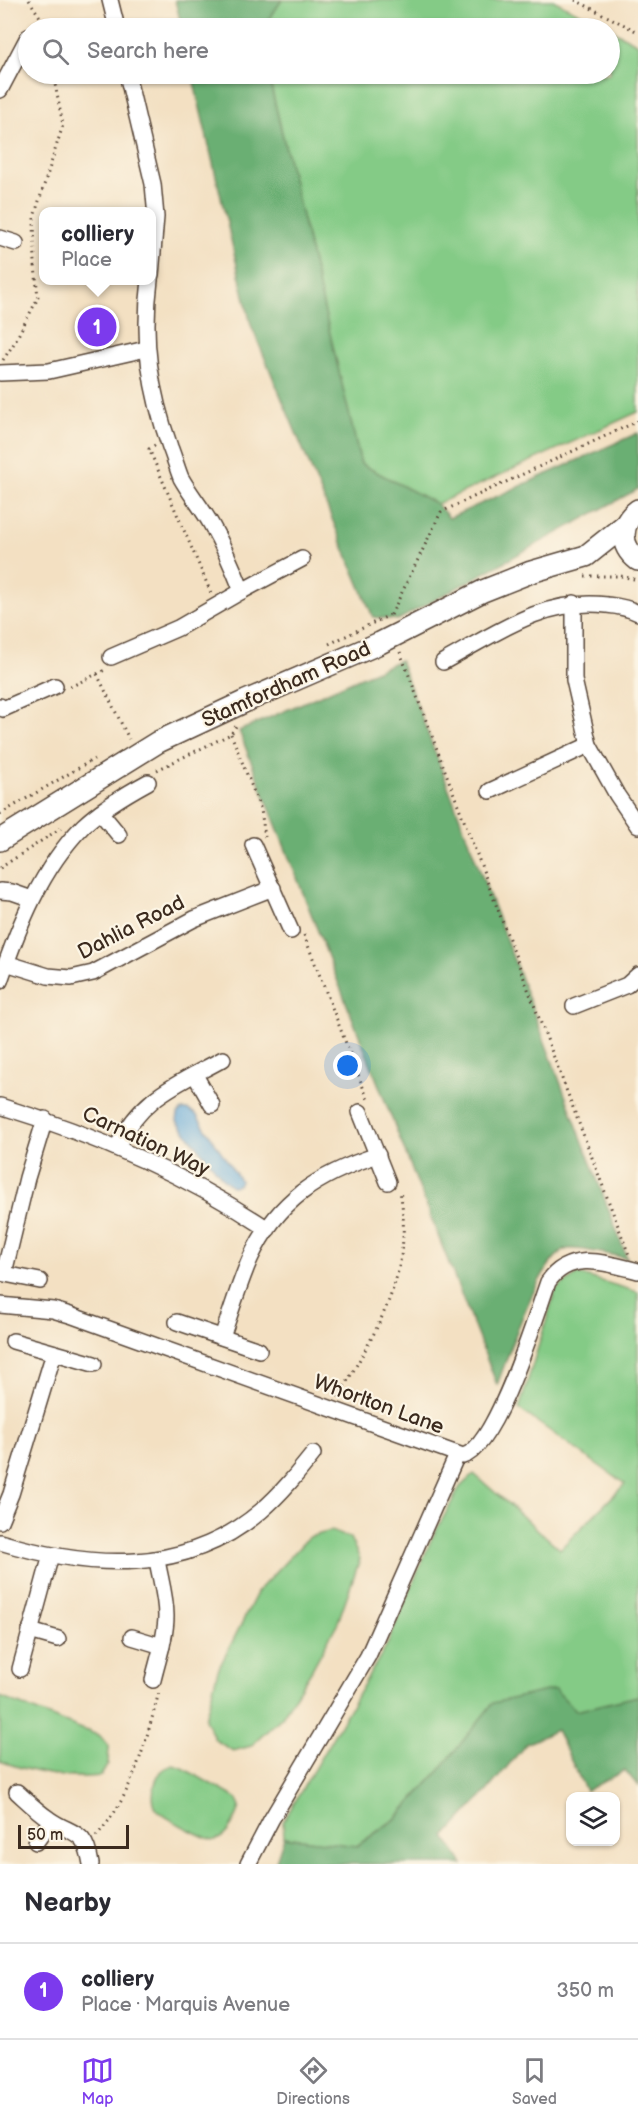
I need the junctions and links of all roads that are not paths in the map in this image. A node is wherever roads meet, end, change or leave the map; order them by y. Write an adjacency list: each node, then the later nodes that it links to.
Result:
1 (110, 0): 2 (street)
2 (114, 18)
3 (18, 58): 5 (street)
4 (129, 84): 6 (street)
5 (0, 90)
6 (155, 207)
7 (0, 238): 8 (street)
8 (16, 243)
9 (150, 285): 10 (street)
10 (146, 349): 11 (street); 16 (street)
11 (0, 373)
12 (632, 517): 14 (main road, Stamfordham Road); 15 (main road, Stamfordham Road)
13 (302, 559): 16 (street)
14 (638, 561): 15 (main road, Stamfordham Road)
15 (584, 566): 29 (main road, Stamfordham Road)
16 (242, 591): 19 (street)
17 (574, 603): 18 (street); 20 (street); 23 (street)
18 (638, 613)
19 (111, 657)
20 (443, 662)
21 (55, 686): 22 (street)
22 (1, 708)
23 (589, 745): 25 (street); 27 (street)
24 (148, 778): 26 (street)
25 (490, 791)
26 (100, 812): 28 (street); 33 (street)
27 (638, 826)
28 (119, 835)
29 (0, 840)
30 (260, 843): 31 (street)
31 (273, 888): 34 (street); 35 (street, Dahlia Road)
32 (0, 891): 33 (street)
33 (32, 899): 35 (street)
34 (296, 929)
35 (6, 963): 37 (street)
36 (638, 975): 38 (street)
37 (0, 981)
38 (573, 1006)
39 (223, 1059): 40 (street)
40 (195, 1074): 41 (street); 45 (street)
41 (212, 1105)
42 (0, 1106): 44 (street, Carnation Way)
43 (366, 1110): 46 (street)
44 (45, 1119): 45 (street, Carnation Way); 50 (street)
45 (117, 1147): 48 (street, Carnation Way)
46 (378, 1155): 47 (street); 48 (street)
47 (394, 1186)
48 (268, 1229): 54 (street)
49 (636, 1271): 60 (street, Whorlton Lane)
50 (2, 1273): 51 (street)
51 (40, 1281)
52 (0, 1305): 60 (street, Whorlton Lane)
53 (177, 1322): 54 (street)
54 (222, 1337): 56 (street)
55 (13, 1341): 57 (street)
56 (259, 1350)
57 (54, 1353): 58 (street); 61 (street)
58 (94, 1364)
59 (313, 1454): 64 (street)
60 (457, 1455): 75 (street)
61 (0, 1521)
62 (0, 1542): 63 (street)
63 (51, 1555): 64 (street); 65 (street)
64 (157, 1560): 68 (street)
65 (30, 1631): 67 (street); 69 (street)
66 (132, 1637): 68 (street)
67 (58, 1639)
68 (162, 1646): 70 (street)
69 (20, 1668)
70 (153, 1680)
71 (16, 1792): 72 (street)
72 (51, 1821): 73 (street); 74 (street)
73 (36, 1842)
74 (91, 1864)
75 (248, 1864)

